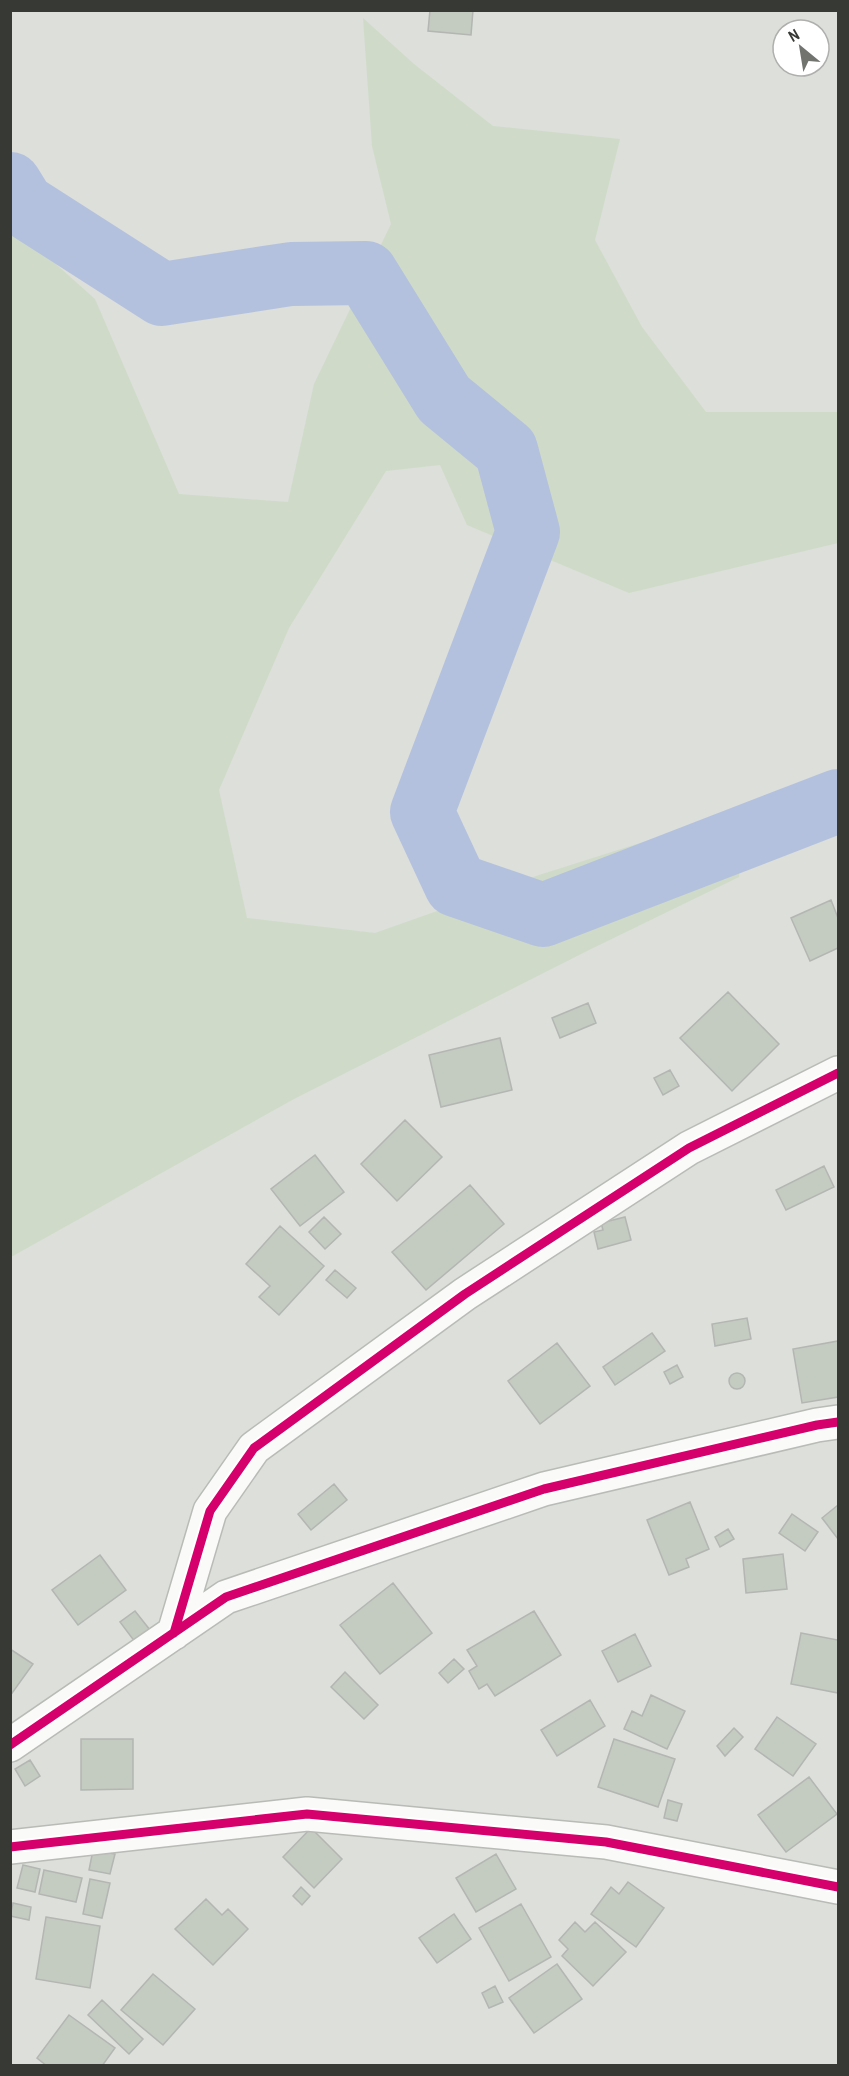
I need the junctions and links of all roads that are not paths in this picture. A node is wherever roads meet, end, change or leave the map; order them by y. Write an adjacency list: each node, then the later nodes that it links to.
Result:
1 (838, 1073): 3 (street)
2 (838, 1422): 3 (street)
3 (174, 1633): 4 (street)
4 (10, 1745)
5 (10, 1847): 6 (street)
6 (838, 1887)

